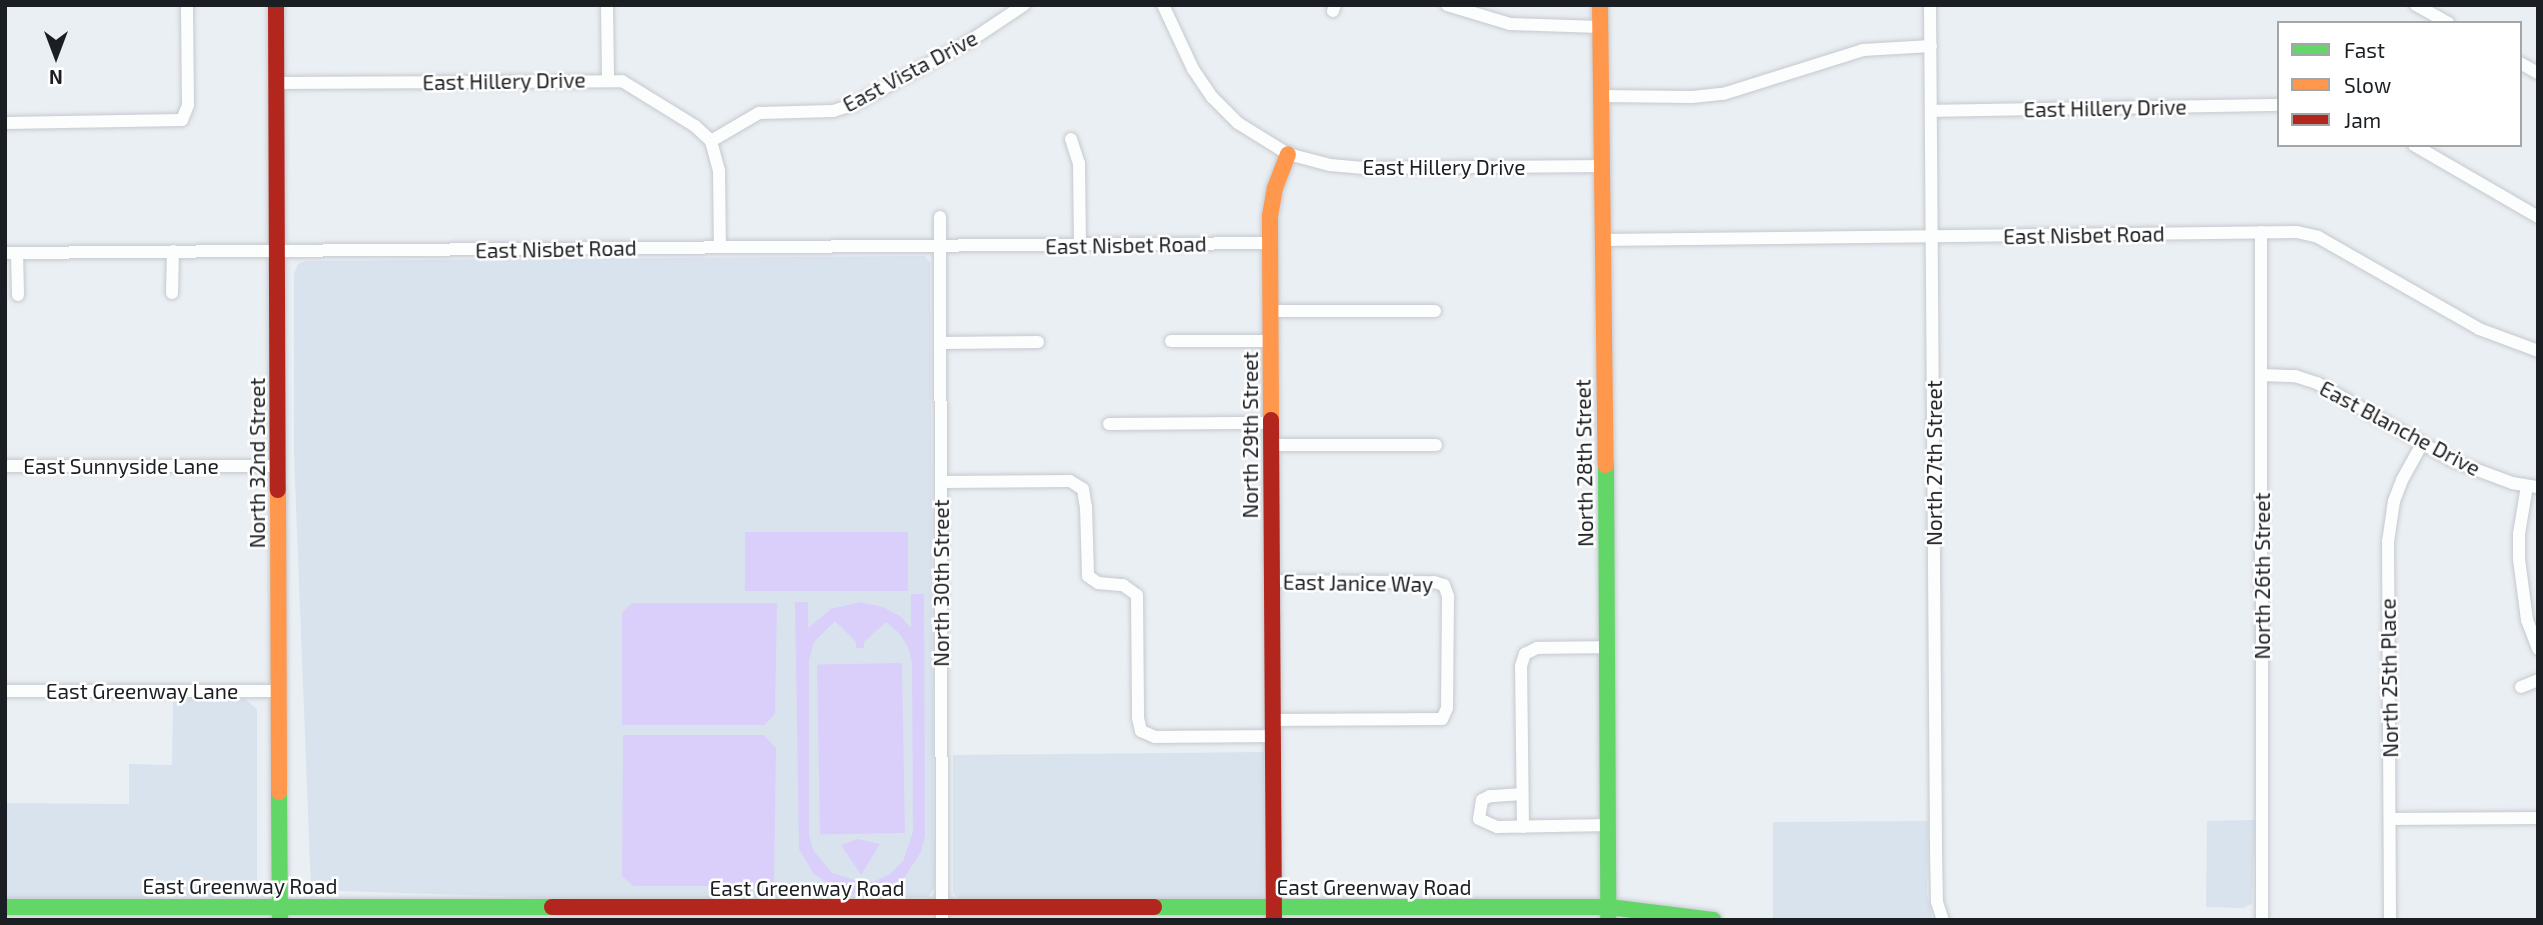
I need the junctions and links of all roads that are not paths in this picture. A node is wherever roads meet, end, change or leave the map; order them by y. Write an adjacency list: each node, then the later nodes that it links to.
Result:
1 (187, 5): 20 (street)
2 (276, 5): 16 (main road, North 32nd Street)
3 (607, 5): 15 (street)
4 (1024, 5): 22 (street, East Vista Drive)
5 (1163, 5): 24 (street)
6 (1447, 5): 11 (street)
7 (1600, 5): 11 (main road, North 28th Street)
8 (1930, 5): 12 (street, North 27th Street)
9 (2416, 5): 10 (street)
10 (2444, 21)
11 (1600, 27): 17 (main road, North 28th Street)
12 (1930, 46): 17 (street); 19 (street, North 27th Street)
13 (2522, 64): 14 (street)
14 (2538, 73)
15 (608, 80): 16 (street, East Hillery Drive); 22 (street, East Hillery Drive)
16 (277, 83): 36 (main road, North 32nd Street)
17 (1600, 96): 25 (main road, North 28th Street)
18 (2277, 105): 19 (street, East Hillery Drive)
19 (1931, 111): 29 (street, North 27th Street)
20 (5, 123)
21 (1071, 139): 32 (street)
22 (711, 141): 33 (street)
23 (2417, 147): 27 (street)
24 (1288, 153): 25 (street, East Hillery Drive); 31 (main road, North 29th Street)
25 (1601, 166): 30 (main road, North 28th Street)
26 (940, 217): 34 (street)
27 (2538, 217)
28 (2261, 232): 29 (street, East Nisbet Road); 46 (street, East Nisbet Road); 47 (street, North 26th Street)
29 (1932, 237): 30 (street, East Nisbet Road); 80 (street, North 27th Street)
30 (1602, 240): 58 (main road, North 28th Street)
31 (1270, 243): 32 (street, East Nisbet Road); 40 (main road, North 29th Street)
32 (1080, 245): 34 (street, East Nisbet Road)
33 (720, 247): 34 (street, East Nisbet Road); 36 (street, East Nisbet Road)
34 (940, 247): 45 (street, North 30th Street)
35 (173, 251): 36 (street, East Nisbet Road); 37 (street, East Nisbet Road); 38 (street)
36 (278, 251): 54 (main road, North 32nd Street)
37 (11, 253): 39 (street, East Nisbet Road)
38 (172, 293)
39 (18, 295)
40 (1271, 311): 41 (street); 43 (main road, North 29th Street)
41 (1435, 311)
42 (1171, 341): 43 (street)
43 (1271, 341): 48 (main road, North 29th Street)
44 (1038, 342): 45 (street)
45 (940, 343): 55 (street, North 30th Street)
46 (2538, 351)
47 (2262, 375): 50 (street, East Blanche Drive); 81 (street, North 26th Street)
48 (1271, 423): 49 (street); 51 (main road, North 29th Street)
49 (1109, 424)
50 (2422, 444): 56 (street, East Blanche Drive); 67 (street, North 25th Place)
51 (1271, 445): 52 (street); 57 (main road, North 29th Street)
52 (1436, 445)
53 (5, 466): 54 (street, East Sunnyside Lane)
54 (278, 466): 63 (main road, North 32nd Street)
55 (941, 482): 64 (street); 78 (street, North 30th Street)
56 (2532, 487): 59 (street)
57 (1272, 581): 64 (main road, North 29th Street); 64 (street, East Janice Way)
58 (1608, 647): 65 (street); 68 (main road, North 28th Street)
59 (2538, 649)
60 (2538, 680): 61 (street)
61 (2521, 687)
62 (5, 691): 63 (street, East Greenway Lane)
63 (279, 691): 73 (main road, North 32nd Street)
64 (1273, 728): 76 (main road, North 29th Street)
65 (1522, 794): 69 (street); 69 (street)
66 (2538, 818): 67 (street)
67 (2390, 819): 82 (street, North 25th Place)
68 (1609, 825): 69 (street); 72 (main road, North 28th Street)
69 (1523, 827)
70 (5, 907): 71 (main road, East Greenway Road)
71 (102, 913): 73 (main road, East Greenway Road)
72 (1608, 913): 77 (main road, East Greenway Road); 79 (main road, East Greenway Road)
73 (280, 914): 74 (main road, East Greenway Road)
74 (465, 914): 75 (main road, East Greenway Road)
75 (613, 914): 78 (main road, East Greenway Road)
76 (1274, 914): 77 (main road, East Greenway Road); 78 (main road, East Greenway Road)
77 (1488, 914)
78 (943, 915)
79 (1713, 920)
80 (1943, 920)
81 (2262, 920)
82 (2390, 920)

